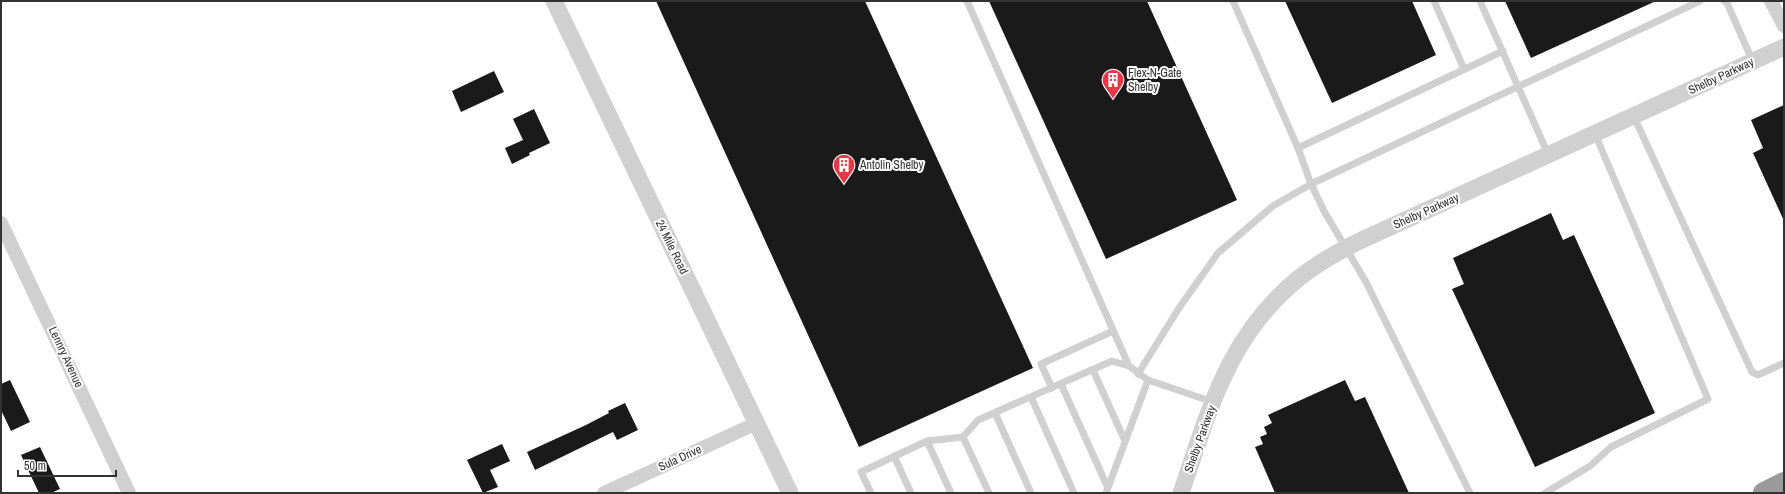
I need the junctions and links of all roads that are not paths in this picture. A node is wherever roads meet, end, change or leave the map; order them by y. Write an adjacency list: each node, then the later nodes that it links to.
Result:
1 (554, 1): 34 (street, 24 Mile Road)
2 (967, 1): 23 (lane)
3 (1233, 1): 18 (lane)
4 (1434, 1): 14 (lane)
5 (1480, 1): 12 (lane)
6 (1700, 1): 9 (lane)
7 (1724, 1): 13 (lane)
8 (1771, 1): 10 (street)
9 (1685, 4): 15 (lane)
10 (1784, 26)
11 (1784, 47): 13 (street, Shelby Parkway)
12 (1503, 51): 14 (lane); 15 (lane)
13 (1752, 62): 16 (street, Shelby Parkway)
14 (1464, 69): 18 (lane)
15 (1518, 88): 19 (lane); 20 (lane)
16 (1634, 117): 17 (street, Shelby Parkway); 24 (lane)
17 (1595, 134): 19 (street, Shelby Parkway); 52 (lane)
18 (1298, 148): 20 (lane)
19 (1548, 155): 22 (street, Shelby Parkway)
20 (1311, 184): 22 (lane); 27 (lane)
21 (1, 223): 41 (street, Lennry Avenue)
22 (1346, 248): 32 (street, Shelby Parkway); 51 (lane)
23 (1113, 331): 25 (lane); 30 (lane)
24 (1784, 363)
25 (1129, 366): 26 (lane); 27 (lane)
26 (1093, 370): 29 (lane); 37 (lane)
27 (1138, 374): 28 (lane)
28 (1148, 380): 32 (lane); 37 (lane)
29 (1061, 384): 30 (lane); 40 (lane)
30 (1052, 388): 31 (lane)
31 (1031, 397): 33 (lane); 49 (lane)
32 (1213, 402): 50 (street, Shelby Parkway)
33 (995, 413): 35 (lane); 48 (lane)
34 (757, 423): 42 (street, Sula Drive); 43 (street, 24 Mile Road)
35 (963, 437): 36 (lane); 47 (lane)
36 (927, 441): 38 (lane); 46 (lane)
37 (1125, 441): 40 (lane)
38 (894, 456): 44 (lane); 45 (lane)
39 (1784, 483): 53 (highway)
40 (1107, 490)
41 (129, 493)
42 (604, 493)
43 (790, 493)
44 (871, 493)
45 (911, 493)
46 (950, 493)
47 (989, 493)
48 (1031, 493)
49 (1074, 493)
50 (1181, 493)
51 (1470, 493)
52 (1545, 493)
53 (1764, 493)

